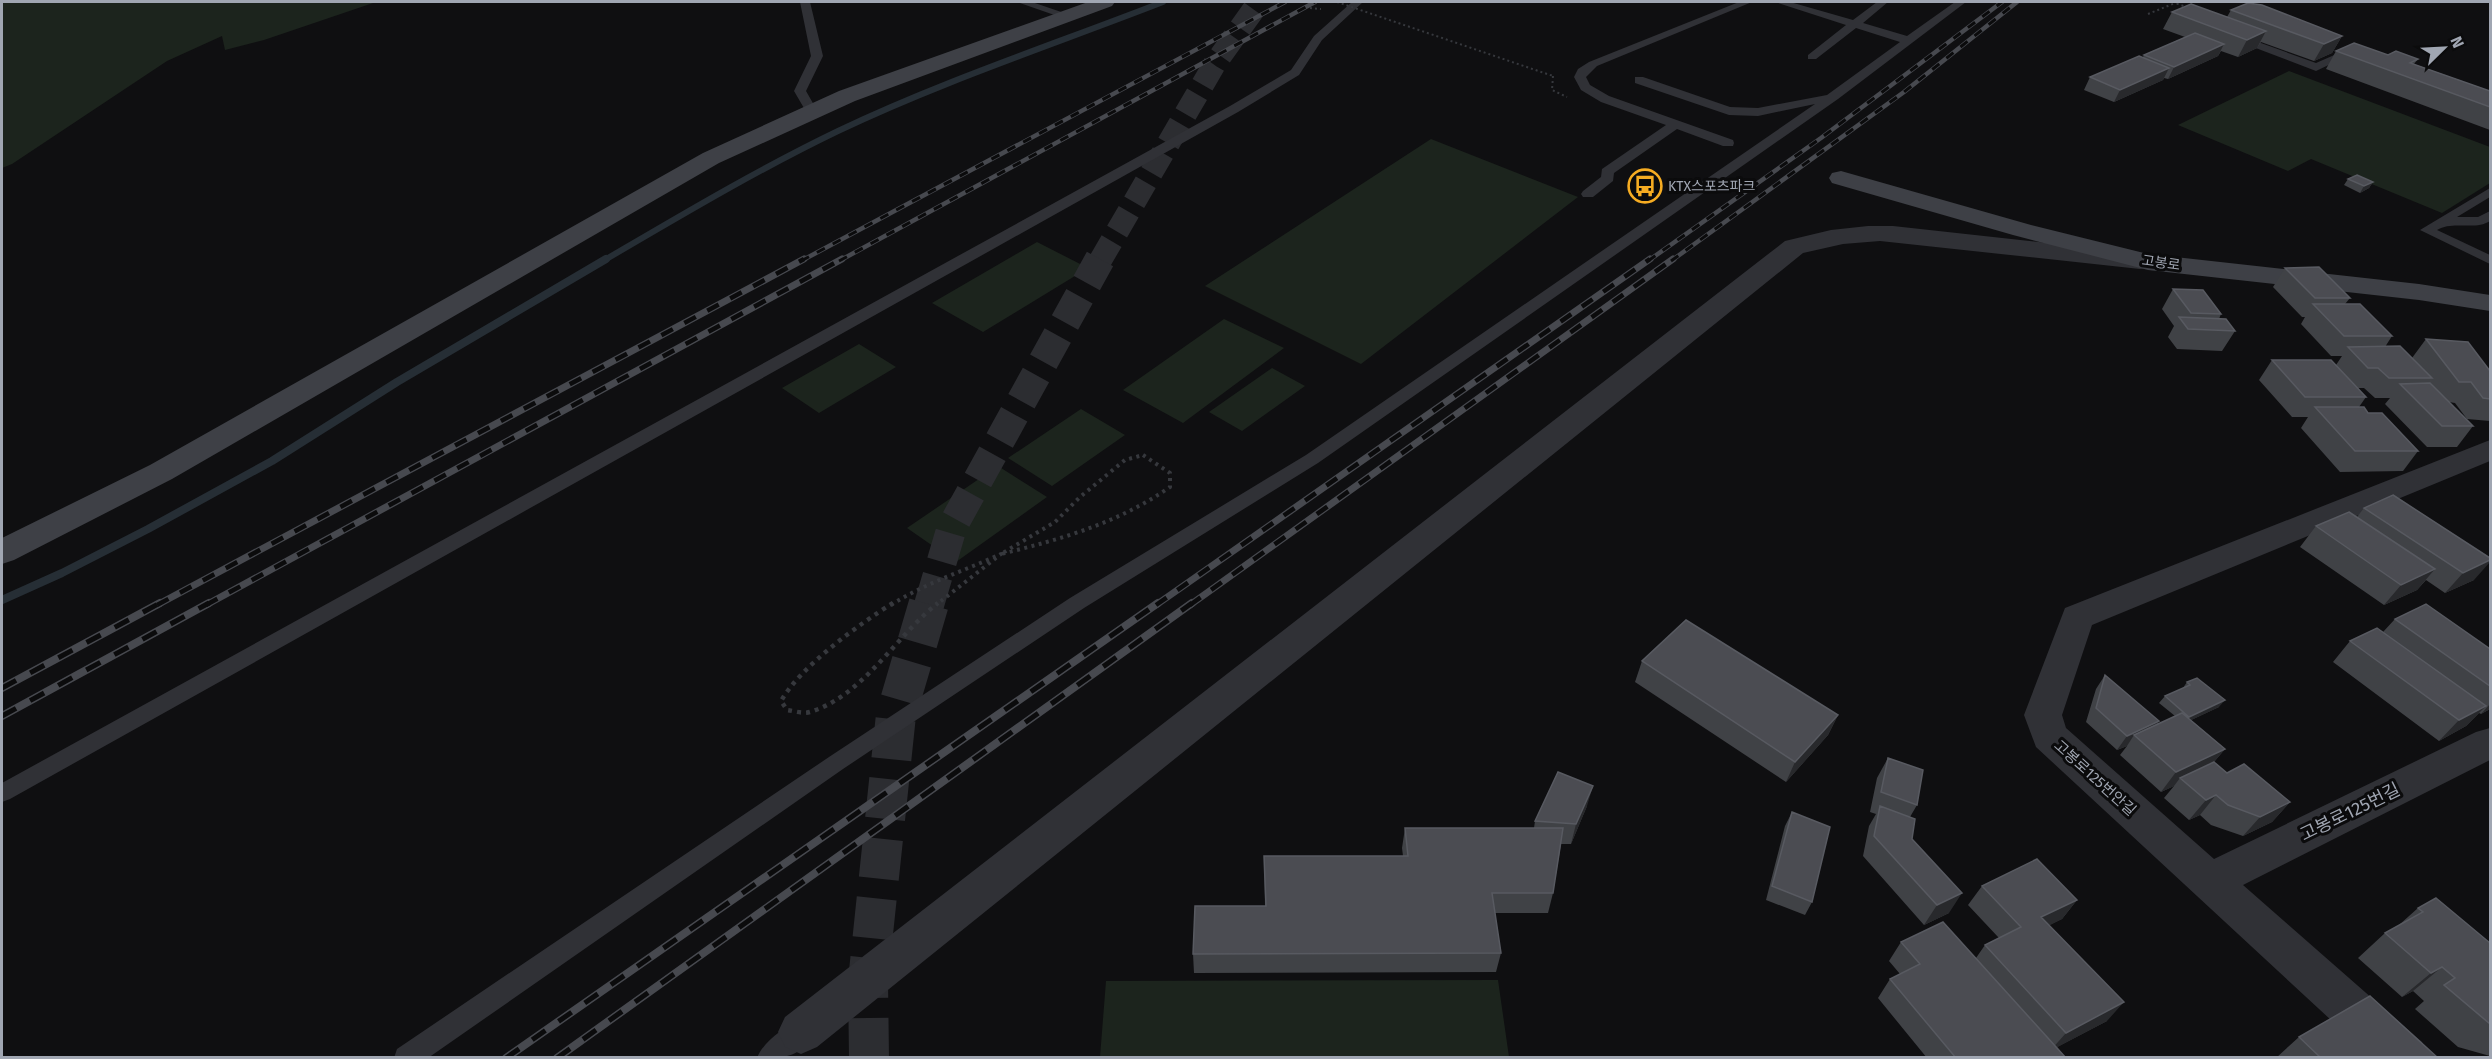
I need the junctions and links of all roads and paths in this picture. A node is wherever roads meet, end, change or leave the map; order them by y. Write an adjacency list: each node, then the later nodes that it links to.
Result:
1 (805, 2): 21 (lane)
2 (1022, 2): 12 (lane)
3 (1105, 2): 12 (street)
4 (1337, 2): 18 (path, bridge)
5 (1358, 2): 36 (lane)
6 (1747, 2): 22 (lane)
7 (1780, 2): 13 (lane)
8 (1883, 2): 13 (lane)
9 (1961, 2): 15 (lane)
10 (2175, 3): 11 (path)
11 (2148, 14)
12 (1067, 16): 21 (street)
13 (1853, 24): 15 (lane); 17 (lane)
14 (2221, 31): 16 (lane)
15 (1907, 40): 20 (lane)
16 (2361, 54)
17 (1812, 57)
18 (1553, 76)
19 (1639, 80): 20 (lane)
20 (1834, 96): 39 (lane)
21 (812, 112): 33 (street)
22 (1675, 125): 23 (lane); 26 (lane)
23 (1728, 142)
24 (1841, 178): 30 (street, 고봉로)
25 (2490, 192): 28 (lane)
26 (1588, 194)
27 (2490, 215): 28 (lane)
28 (2442, 222): 29 (lane)
29 (2490, 260)
30 (2148, 262): 31 (street, 고봉로); 38 (street)
31 (2490, 303)
32 (2490, 450): 37 (street, 고봉로125번안길)
33 (2, 552)
34 (1001, 554): 34 (path); 34 (path)
35 (2490, 743): 37 (street, 고봉로125번길)
36 (2, 793)
37 (2210, 881): 41 (street, 고봉로125번안길)
38 (801, 1032): 40 (lane)
39 (406, 1058)
40 (769, 1058)
41 (2406, 1058)

